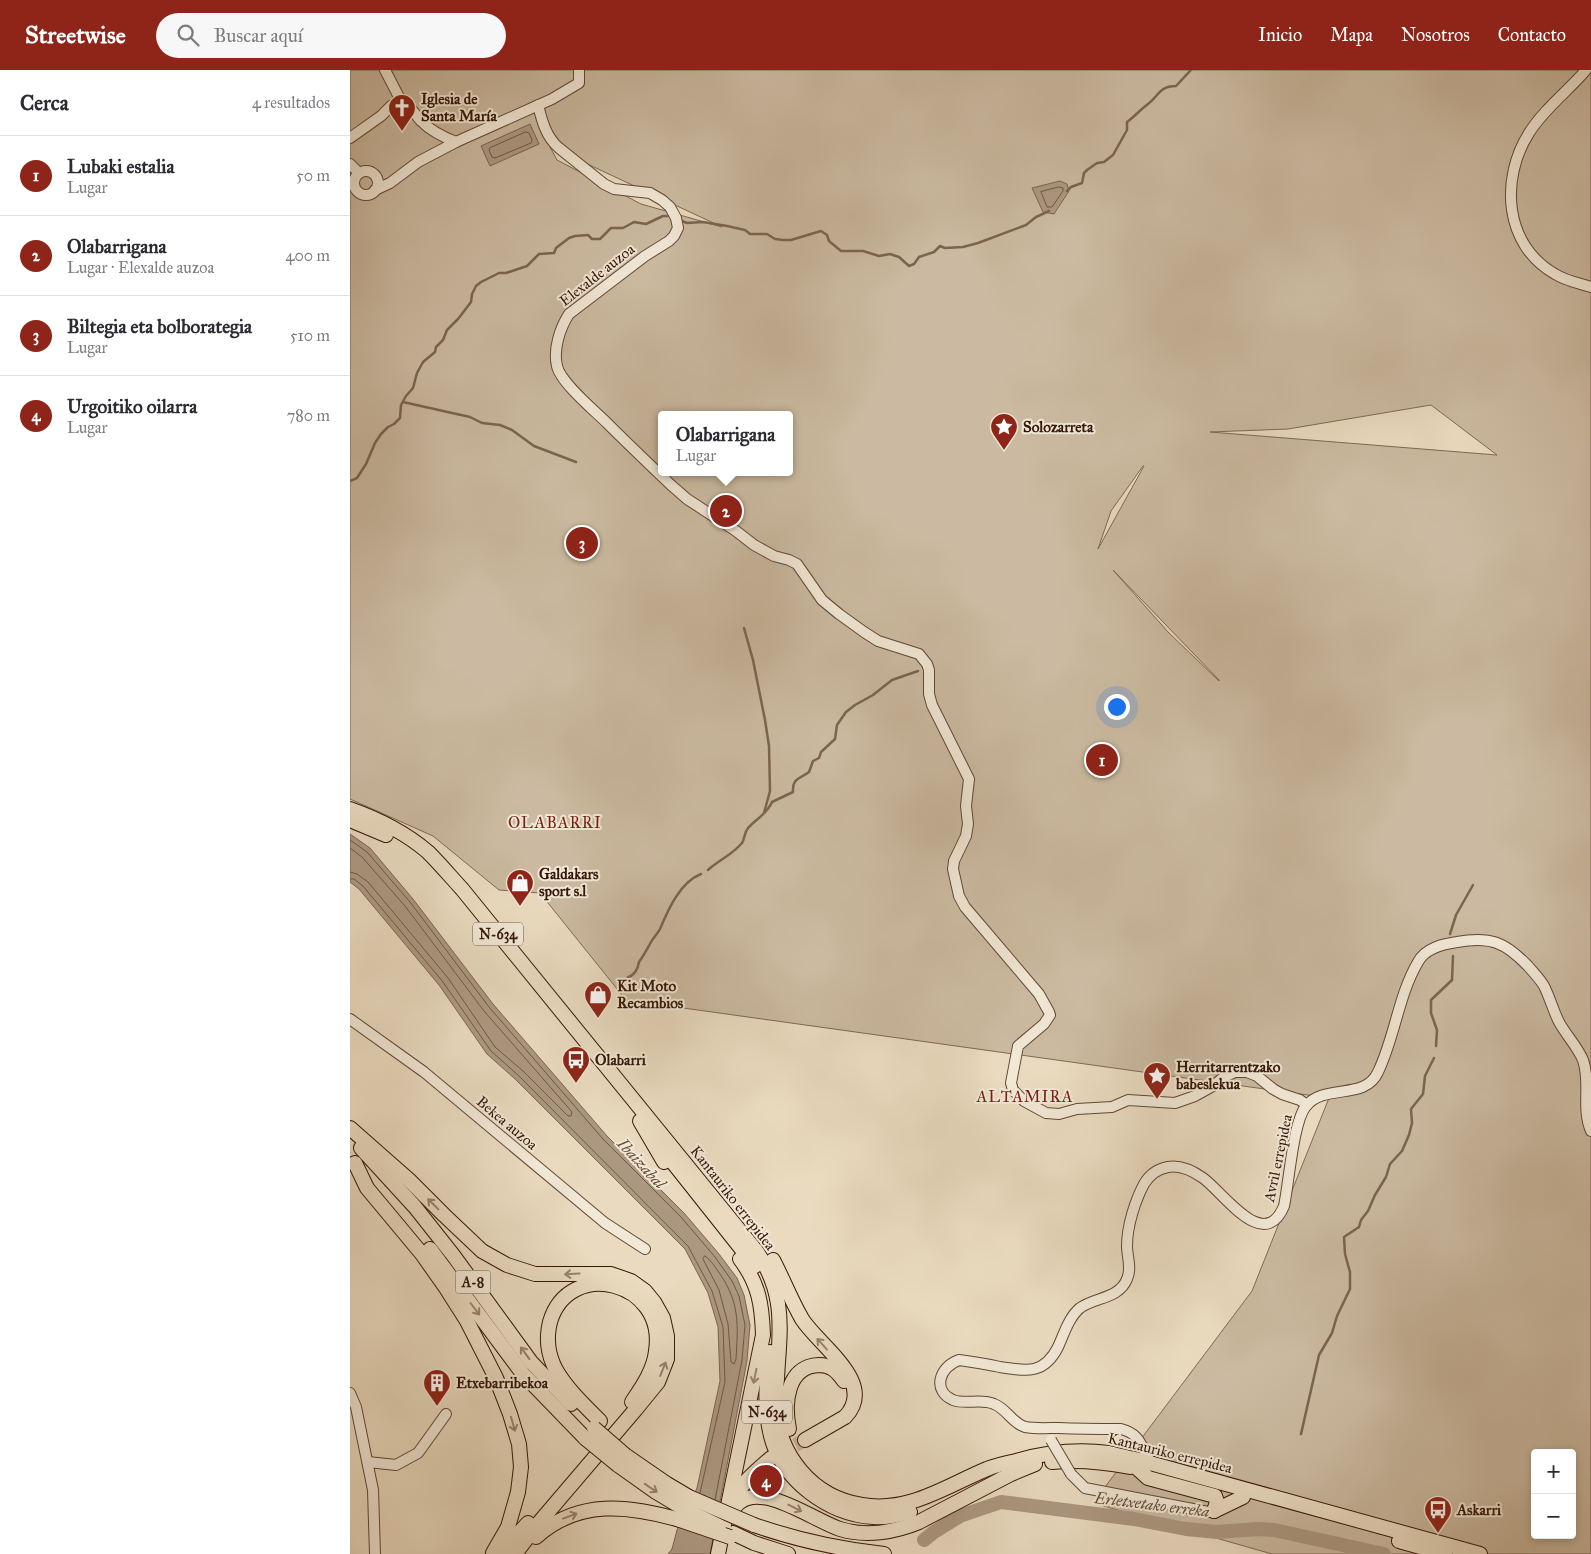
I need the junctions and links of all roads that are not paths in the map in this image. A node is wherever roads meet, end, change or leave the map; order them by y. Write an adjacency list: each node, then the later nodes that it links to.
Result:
1 (385, 70): 4 (street)
2 (578, 70): 5 (street)
3 (1586, 70): 11 (street)
4 (401, 101): 6 (street); 7 (street)
5 (538, 105): 7 (street); 12 (street, Elexalde auzoa)
6 (350, 138)
7 (456, 142): 10 (street)
8 (350, 164): 9 (street)
9 (354, 183): 10 (street); 10 (street)
10 (375, 190)
11 (1591, 287)
12 (658, 472)
13 (662, 476): 17 (street, Elexalde auzoa)
14 (350, 809): 23 (highway, Kantauriko errepidea / N-634)
15 (350, 820): 18 (highway, Kantauriko errepidea / N-634)
16 (350, 1019): 24 (street, Bekea auzoa)
17 (1307, 1105): 20 (street, Avril errepidea); 28 (street, Avril errepidea)
18 (640, 1122): 36 (highway, Kantauriko errepidea / N-634); 37 (highway, one-way to 37)
19 (350, 1128): 46 (highway, one-way to 19)
20 (1591, 1131)
21 (350, 1138): 29 (highway, A-8, one-way to 21)
22 (353, 1161): 29 (highway, A-8, one-way to 29); 44 (highway, one-way to 44)
23 (702, 1182): 27 (highway, one-way to 23); 39 (highway, Kantauriko errepidea / N-634)
24 (644, 1249)
25 (350, 1393): 33 (street)
26 (446, 1414): 33 (street)
27 (833, 1424): 30 (highway); 39 (highway)
28 (1045, 1428): 31 (street, Avril errepidea); 41 (street, bridge)
29 (593, 1429): 32 (highway, A-8, bridge); 45 (highway)
30 (806, 1440)
31 (1140, 1442): 34 (street); 35 (street)
32 (625, 1456): 40 (highway, A-8, one-way to 40); 40 (highway, A-8)
33 (368, 1463): 43 (street)
34 (1133, 1463): 35 (highway, Kantauriko errepidea / N-634); 36 (highway, Kantauriko errepidea / N-634); 38 (highway, Kantauriko errepidea / N-634); 39 (highway, Kantauriko errepidea / N-634); 41 (highway, N-634)
35 (1150, 1463): 51 (highway, Kantauriko errepidea / N-634)
36 (1035, 1464): 42 (highway, one-way to 36)
37 (735, 1475): 42 (highway); 42 (highway)
38 (1243, 1497): 41 (highway); 50 (highway, Kantauriko errepidea / N-634)
39 (845, 1501)
40 (685, 1509): 42 (highway, bridge); 46 (highway, one-way to 40); 49 (highway, A-8, bridge)
41 (1214, 1511)
42 (730, 1531): 47 (highway); 48 (highway)
43 (375, 1554)
44 (492, 1554)
45 (500, 1554)
46 (516, 1554)
47 (718, 1554)
48 (788, 1554)
49 (884, 1554)
50 (1445, 1554)
51 (1480, 1554)

